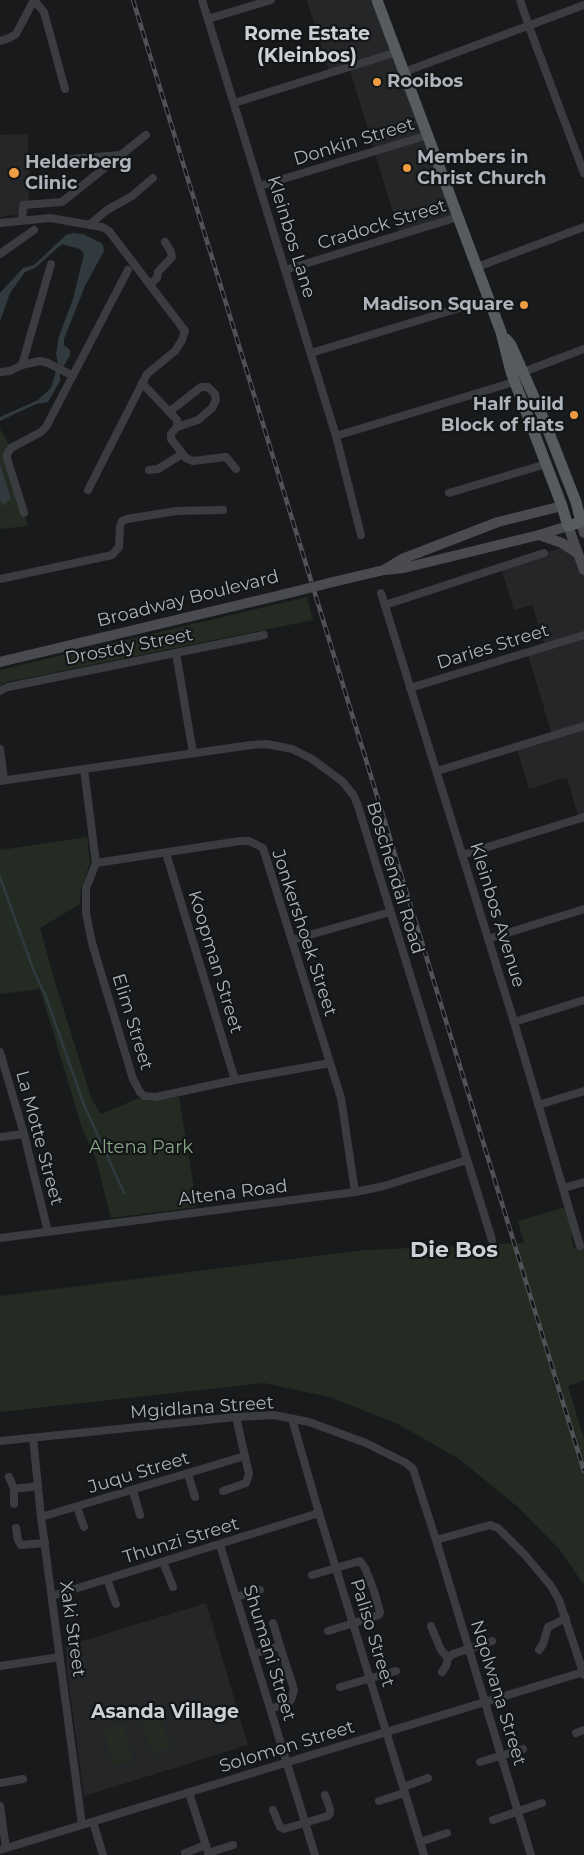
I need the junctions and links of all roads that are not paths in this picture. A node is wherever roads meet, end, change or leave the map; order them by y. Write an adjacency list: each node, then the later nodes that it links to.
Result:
1 (34, 0): 9 (street); 12 (street)
2 (202, 0): 7 (street, Kleinbos Lane)
3 (271, 0): 7 (street)
4 (377, 0): 10 (main road)
5 (520, 0): 8 (street)
6 (584, 4): 8 (street)
7 (208, 19): 13 (street, Kleinbos Lane)
8 (529, 25): 11 (street); 18 (street)
9 (0, 40)
10 (396, 52): 11 (main road); 13 (street)
11 (404, 72): 15 (main road)
12 (65, 89)
13 (234, 103): 20 (street, Kleinbos Lane)
14 (146, 135): 16 (street)
15 (428, 135): 20 (street, Donkin Street); 21 (main road)
16 (120, 155): 17 (street); 22 (street)
17 (48, 161)
18 (584, 173)
19 (153, 178): 24 (street)
20 (260, 186): 32 (street, Kleinbos Lane)
21 (458, 217): 30 (main road); 32 (street, Cradock Street)
22 (22, 220): 23 (street); 24 (street)
23 (0, 223)
24 (88, 225): 33 (street)
25 (584, 227): 30 (street)
26 (34, 230): 28 (street)
27 (165, 242): 33 (street)
28 (0, 254)
29 (51, 264): 38 (street)
30 (477, 267): 34 (main road)
31 (128, 270): 41 (street)
32 (285, 270): 37 (street, Kleinbos Lane)
33 (150, 284): 43 (street)
34 (489, 299): 35 (main road); 37 (street)
35 (501, 332): 40 (main road); 42 (main road)
36 (584, 349): 40 (street)
37 (310, 353): 46 (street, Kleinbos Lane)
38 (22, 365): 39 (street); 41 (street)
39 (0, 372)
40 (523, 372): 53 (main road)
41 (73, 376): 56 (street)
42 (514, 382): 46 (street); 48 (main road)
43 (142, 383): 44 (street); 51 (street)
44 (169, 412): 45 (street); 45 (street)
45 (177, 427): 47 (street)
46 (336, 436): 59 (street, Kleinbos Lane)
47 (182, 454): 49 (street); 50 (street)
48 (546, 464): 52 (street); 54 (main road)
49 (236, 469)
50 (149, 470)
51 (88, 490)
52 (449, 493)
53 (580, 501): 54 (main road, Broadway Boulevard); 57 (main road)
54 (562, 506): 58 (main road); 63 (main road, Broadway Boulevard)
55 (223, 510): 65 (street)
56 (24, 513)
57 (583, 525): 58 (main road, Broadway Boulevard)
58 (568, 526): 60 (main road, Broadway Boulevard); 62 (main road)
59 (361, 535)
60 (539, 535): 62 (main road); 63 (main road, Broadway Boulevard)
61 (544, 553): 67 (street)
62 (578, 554): 64 (main road)
63 (384, 570): 71 (main road, Broadway Boulevard, bridge)
64 (584, 570)
65 (0, 579)
66 (381, 593): 67 (street, Kleinbos Avenue)
67 (385, 605): 72 (street, Kleinbos Avenue)
68 (264, 635): 70 (street, Drostdy Street)
69 (584, 635): 72 (street, Daries Street)
70 (176, 653): 73 (street, Drostdy Street); 76 (street)
71 (0, 662)
72 (410, 688): 78 (street, Kleinbos Avenue)
73 (0, 691)
74 (584, 726): 78 (street)
75 (0, 749): 79 (street)
76 (194, 753): 77 (street, Boschendal Road); 85 (street, Boschendal Road)
77 (84, 769): 79 (street, Boschendal Road); 83 (street, Elim Street)
78 (437, 771): 82 (street, Kleinbos Avenue)
79 (2, 780)
80 (584, 817): 82 (street)
81 (166, 853): 83 (street, Jonkershoek Street); 87 (street, Jonkershoek Street); 92 (street, Koopman Street)
82 (462, 855): 86 (street, Kleinbos Avenue)
83 (96, 863): 92 (street, Elim Street)
84 (584, 909): 86 (street)
85 (390, 912): 87 (street); 97 (street, Boschendal Road)
86 (488, 939): 89 (street, Kleinbos Avenue)
87 (292, 940): 91 (street, Jonkershoek Street)
88 (584, 1000): 89 (street)
89 (514, 1022): 94 (street, Kleinbos Avenue)
90 (0, 1052): 95 (street, La Motte Street)
91 (330, 1063): 92 (street, Elim Street); 100 (street, Jonkershoek Street)
92 (235, 1080)
93 (584, 1091): 94 (street)
94 (538, 1105): 99 (street, Kleinbos Avenue)
95 (24, 1134): 96 (street); 101 (street, La Motte Street)
96 (0, 1137)
97 (466, 1160): 100 (street, Altena Road); 103 (street, Boschendal Road)
98 (584, 1182): 99 (street)
99 (564, 1188): 104 (street, Kleinbos Avenue)
100 (356, 1192): 101 (street, Altena Road)
101 (48, 1232): 102 (street, Altena Road)
102 (0, 1238)
103 (492, 1240)
104 (580, 1246)
105 (236, 1417): 106 (street, Mgidlana Street); 107 (street, Mgidlana Street); 109 (street)
106 (292, 1419): 120 (street, Paliso Street); 124 (street, Mgidlana Street)
107 (33, 1438): 108 (street, Mgidlana Street); 112 (street, Xaki Street)
108 (0, 1441)
109 (245, 1456): 110 (street, Juqu Street); 115 (street)
110 (188, 1474): 114 (street, Juqu Street); 116 (street)
111 (9, 1477): 113 (street)
112 (38, 1486): 113 (street); 121 (street, Xaki Street)
113 (14, 1489): 117 (street)
114 (132, 1491): 118 (street, Juqu Street); 119 (street)
115 (224, 1491)
116 (195, 1497)
117 (14, 1504)
118 (77, 1507): 121 (street, Juqu Street); 122 (street)
119 (140, 1514)
120 (319, 1514): 126 (street, Thunzi Street); 128 (street, Paliso Street)
121 (41, 1517): 125 (street, Xaki Street)
122 (84, 1527)
123 (16, 1528): 125 (street)
124 (436, 1540): 136 (street); 143 (street, Nqolwana Street)
125 (45, 1543): 133 (street, Xaki Street)
126 (220, 1545): 127 (street, Thunzi Street); 134 (street, Shumani Street)
127 (163, 1562): 130 (street, Thunzi Street); 131 (street)
128 (336, 1568): 129 (street); 138 (street, Paliso Street); 138 (street)
129 (312, 1575)
130 (108, 1579): 133 (street, Thunzi Street); 135 (street)
131 (173, 1587)
132 (260, 1590): 134 (street)
133 (52, 1596): 146 (street, Xaki Street)
134 (236, 1597): 145 (street, Shumani Street)
135 (116, 1604)
136 (566, 1618): 144 (street); 151 (street)
137 (273, 1623): 142 (street)
138 (354, 1624): 140 (street); 152 (street, Paliso Street)
139 (431, 1626): 147 (street)
140 (328, 1631)
141 (492, 1641): 143 (street)
142 (280, 1646): 145 (street); 155 (street)
143 (469, 1649): 147 (street); 154 (street, Nqolwana Street)
144 (539, 1650)
145 (252, 1654): 155 (street, Shumani Street)
146 (60, 1657): 148 (street); 175 (street, Xaki Street)
147 (448, 1658): 150 (street)
148 (0, 1666)
149 (396, 1671): 152 (street)
150 (442, 1672)
151 (584, 1674): 154 (street, Solomon Street)
152 (371, 1678): 153 (street); 156 (street, Paliso Street)
153 (340, 1688)
154 (484, 1702): 156 (street, Solomon Street); 158 (street, Nqolwana Street)
155 (270, 1709): 160 (street, Shumani Street)
156 (387, 1732): 160 (street, Solomon Street); 164 (street, Paliso Street)
157 (523, 1749): 158 (street)
158 (500, 1755): 159 (street); 171 (street, Nqolwana Street)
159 (480, 1762)
160 (287, 1763): 165 (street, Solomon Street); 174 (street, Shumani Street)
161 (428, 1778): 164 (street)
162 (22, 1779): 163 (street)
163 (0, 1783)
164 (403, 1790): 167 (street); 177 (street, Paliso Street)
165 (189, 1793): 173 (street, Solomon Street); 180 (street)
166 (325, 1795): 174 (street)
167 (379, 1801)
168 (542, 1803): 171 (street)
169 (0, 1806): 179 (street)
170 (272, 1810): 174 (street)
171 (518, 1811): 172 (street); 185 (street, Nqolwana Street)
172 (492, 1820)
173 (93, 1822): 175 (street, Solomon Street); 182 (street)
174 (305, 1822): 183 (street, Shumani Street)
175 (82, 1825): 179 (street, Solomon Street)
176 (447, 1833): 177 (street)
177 (420, 1842): 184 (street, Paliso Street)
178 (233, 1845): 180 (street)
179 (3, 1849)
180 (207, 1851): 181 (street)
181 (185, 1853)
182 (103, 1855)
183 (315, 1855)
184 (424, 1855)
185 (532, 1855)

